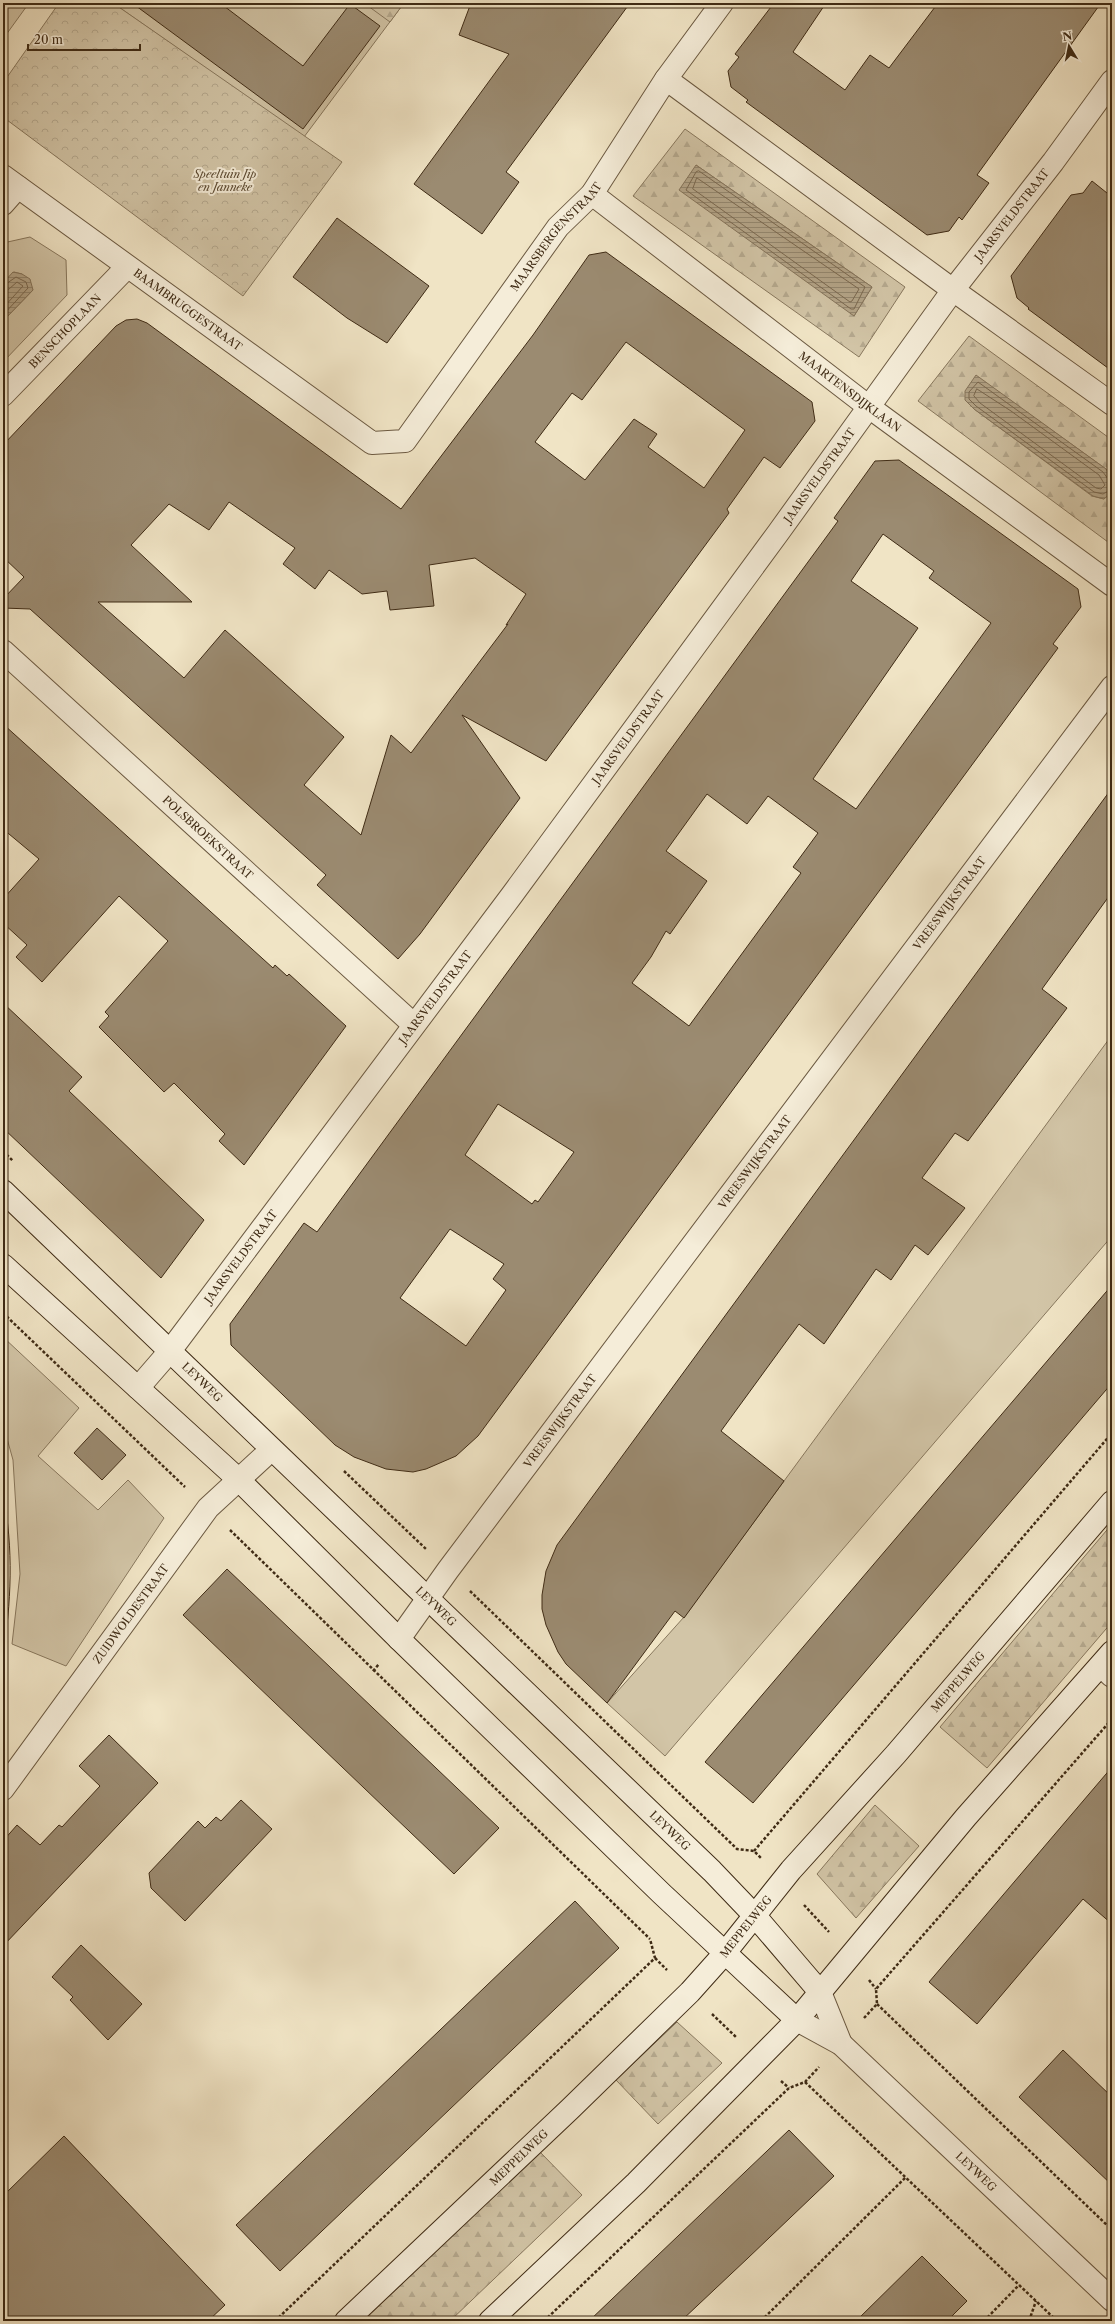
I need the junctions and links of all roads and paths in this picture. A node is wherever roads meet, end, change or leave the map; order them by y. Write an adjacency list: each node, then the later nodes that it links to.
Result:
1 (722, 3): 2 (street, MAARSBERGENSTRAAT)
2 (666, 79): 5 (street, MAARSBERGENSTRAAT); 8 (street)
3 (1112, 81): 8 (street, JAARSVELDSTRAAT)
4 (10, 182): 6 (street); 7 (street, BAAMBRUGGESTRAAT)
5 (592, 194): 11 (street, MAARTENSDIJKLAAN); 12 (street, MAARSBERGENSTRAAT)
6 (3, 204)
7 (127, 267): 9 (street, BENSCHOPLAAN); 12 (street, BAAMBRUGGESTRAAT)
8 (953, 290): 10 (street); 11 (street, JAARSVELDSTRAAT)
9 (3, 395)
10 (1112, 404)
11 (870, 407): 13 (street, MAARTENSDIJKLAAN); 16 (street, JAARSVELDSTRAAT)
12 (372, 443)
13 (1112, 585)
14 (3, 651): 16 (street, POLSBROEKSTRAAT)
15 (1112, 687): 28 (street, VREESWIJKSTRAAT)
16 (413, 1024): 20 (street, JAARSVELDSTRAAT)
17 (3, 1191): 20 (street, LEYWEG)
18 (3, 1265): 21 (street, LEYWEG)
19 (3, 1314): 27 (path)
20 (170, 1351): 21 (street, JAARSVELDSTRAAT); 23 (street, LEYWEG)
21 (138, 1388): 25 (street, LEYWEG)
22 (1112, 1433): 34 (path)
23 (271, 1450): 25 (street, ZUIDWOLDESTRAAT); 29 (street, LEYWEG)
24 (340, 1468): 28 (path)
25 (238, 1479): 27 (street, ZUIDWOLDESTRAAT); 30 (street, LEYWEG)
26 (1112, 1502): 35 (street, MEPPELWEG)
27 (208, 1508): 33 (street, ZUIDWOLDESTRAAT); 39 (path)
28 (448, 1570): 29 (street, VREESWIJKSTRAAT); 34 (path)
29 (429, 1598): 30 (street, VREESWIJKSTRAAT); 36 (street, LEYWEG)
30 (399, 1639): 37 (street, LEYWEG)
31 (1108, 1665): 38 (street)
32 (1112, 1719): 40 (path)
33 (3, 1789)
34 (754, 1851): 35 (path)
35 (782, 1881): 36 (street, MEPPELWEG); 38 (path)
36 (755, 1916): 37 (street, MEPPELWEG); 42 (street, LEYWEG)
37 (724, 1954): 41 (street, MEPPELWEG); 44 (street, LEYWEG)
38 (850, 1955): 40 (path); 42 (street)
39 (654, 1958): 41 (path); 55 (path)
40 (876, 1989): 43 (path)
41 (690, 1992): 46 (path); 56 (street, MEPPELWEG)
42 (820, 1992): 44 (street); 45 (street, LEYWEG)
43 (877, 2004): 45 (path); 50 (path)
44 (797, 2020): 45 (street, LEYWEG); 46 (street)
45 (841, 2044): 47 (path); 52 (street, LEYWEG)
46 (760, 2060): 48 (path); 57 (street)
47 (805, 2082): 48 (path); 49 (path)
48 (789, 2088): 54 (path)
49 (906, 2177): 51 (path); 60 (path)
50 (1112, 2230)
51 (1019, 2285): 53 (path); 61 (path)
52 (1112, 2300)
53 (1036, 2301): 62 (path); 63 (path)
54 (548, 2318): 58 (path); 59 (path)
55 (275, 2321)
56 (346, 2321)
57 (490, 2321)
58 (544, 2321)
59 (551, 2321)
60 (761, 2321)
61 (984, 2321)
62 (1029, 2321)
63 (1057, 2321)

